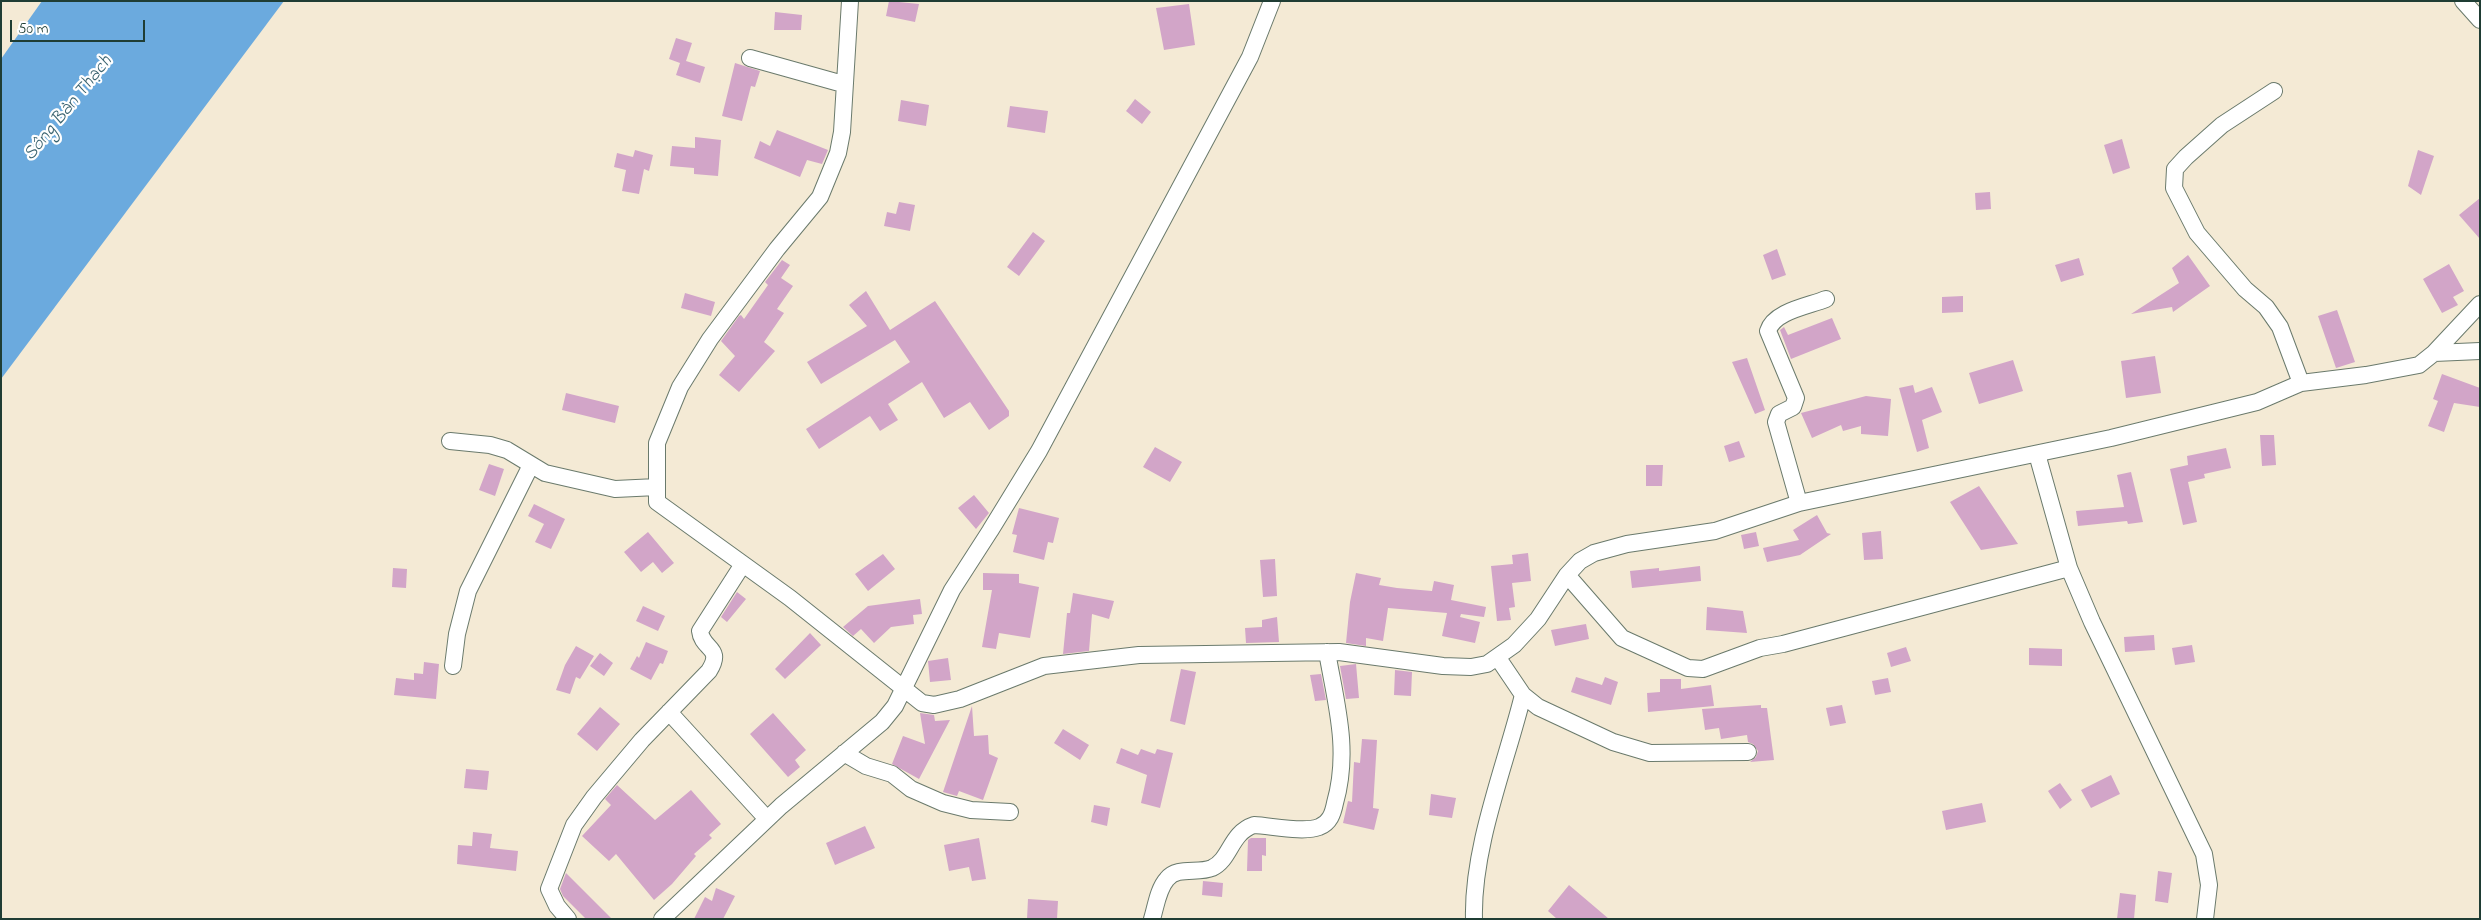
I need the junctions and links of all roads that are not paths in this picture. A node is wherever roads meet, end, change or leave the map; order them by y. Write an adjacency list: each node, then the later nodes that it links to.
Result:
1 (850, 1): 6 (street)
2 (1272, 1): 24 (street)
3 (2463, 1): 4 (street)
4 (2480, 20)
5 (750, 58): 6 (street)
6 (843, 84): 16 (street)
7 (2274, 91): 12 (street)
8 (1826, 299): 17 (street)
9 (2480, 304): 11 (street)
10 (2480, 351): 11 (street)
11 (2434, 354): 12 (street)
12 (2302, 383): 14 (street)
13 (450, 440): 15 (street)
14 (2037, 454): 17 (street); 19 (street)
15 (531, 465): 16 (street); 23 (street)
16 (657, 486): 18 (street)
17 (1799, 503): 20 (street)
18 (743, 564): 24 (street); 26 (street)
19 (2069, 568): 20 (street); 35 (street)
20 (1567, 575): 22 (street)
21 (1327, 652): 22 (street); 24 (street); 33 (street)
22 (1498, 658): 25 (street)
23 (453, 666)
24 (904, 688): 28 (street)
25 (1522, 695): 27 (street); 34 (street)
26 (669, 712): 30 (street); 31 (street)
27 (1748, 752)
28 (844, 753): 29 (street); 30 (street)
29 (1010, 812)
30 (767, 819): 32 (street)
31 (568, 919)
32 (662, 919)
33 (1152, 919)
34 (1474, 919)
35 (2206, 919)

